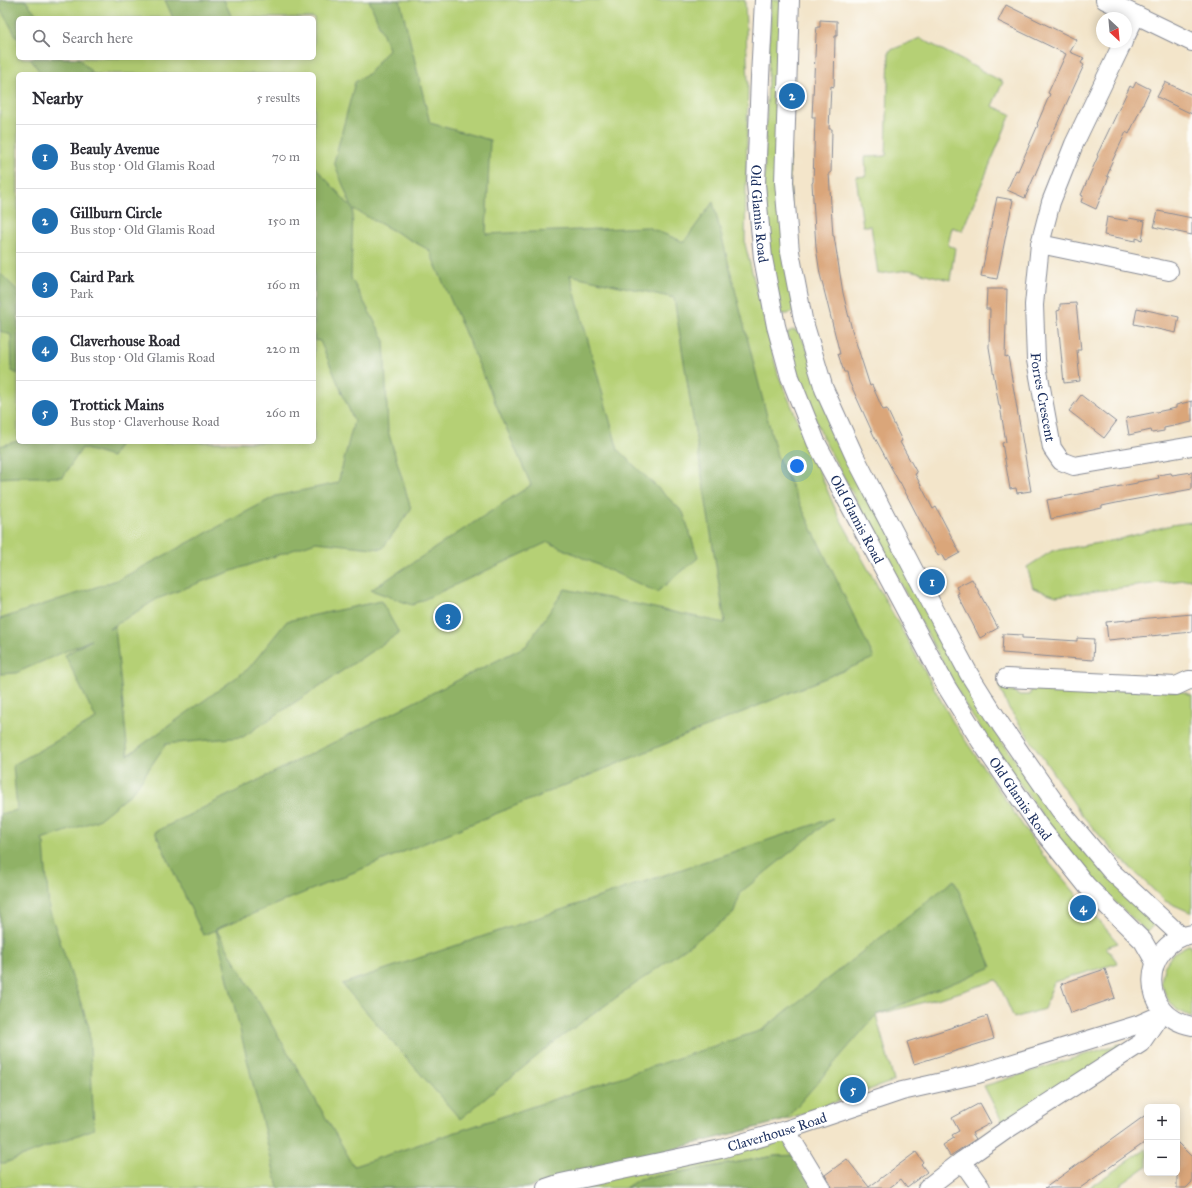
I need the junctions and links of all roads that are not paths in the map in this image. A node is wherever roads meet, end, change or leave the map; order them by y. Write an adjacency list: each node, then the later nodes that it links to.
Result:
1 (764, 0): 11 (street, Old Glamis Road)
2 (790, 0): 10 (street, Old Glamis Road)
3 (1105, 0): 4 (street)
4 (1136, 15): 5 (street); 6 (street)
5 (1132, 23)
6 (1192, 42)
7 (1120, 48): 8 (street, Forres Crescent)
8 (1040, 244): 9 (street); 12 (street, Forres Crescent)
9 (1169, 271)
10 (803, 319): 11 (street); 15 (street, Old Glamis Road)
11 (776, 326): 16 (street, Old Glamis Road)
12 (1192, 446)
13 (1192, 680): 14 (street)
14 (1017, 683)
15 (1187, 935): 16 (street, Old Glamis Road)
16 (1155, 962): 17 (street)
17 (1162, 1014): 18 (street); 19 (street, Claverhouse Road); 20 (street)
18 (1192, 1026)
19 (786, 1130): 21 (street, Claverhouse Road); 22 (street)
20 (962, 1161): 23 (street); 24 (street)
21 (546, 1188)
22 (821, 1188)
23 (927, 1188)
24 (981, 1188)

